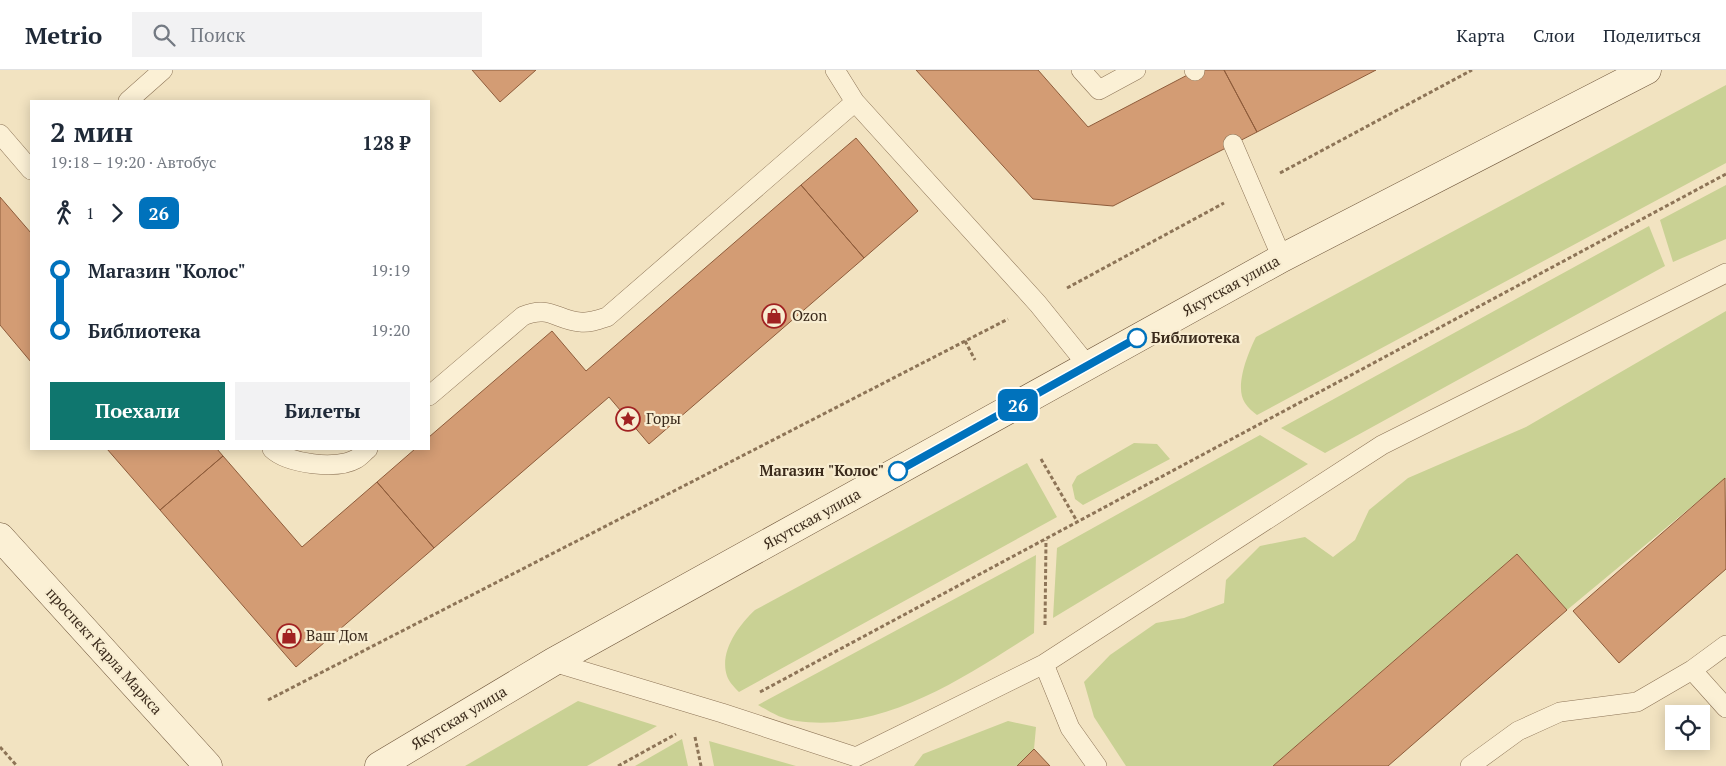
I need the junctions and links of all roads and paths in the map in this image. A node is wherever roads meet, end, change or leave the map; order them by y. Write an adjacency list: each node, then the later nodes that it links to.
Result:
1 (163, 70): 7 (lane)
2 (835, 70): 8 (lane)
3 (1081, 70): 4 (lane)
4 (1136, 70)
5 (1472, 70): 13 (path)
6 (1647, 70): 14 (street, Якутская улица)
7 (129, 100)
8 (855, 102): 16 (lane); 20 (lane)
9 (0, 134): 11 (lane)
10 (1233, 144): 13 (lane)
11 (30, 169)
12 (1726, 174): 24 (path)
13 (1252, 188): 14 (lane); 16 (path)
14 (1282, 258): 19 (street, Якутская улица)
15 (1726, 273): 29 (lane)
16 (1038, 304): 17 (path); 19 (lane)
17 (965, 341): 18 (path); 31 (path)
18 (975, 360)
19 (1088, 366): 28 (street, Якутская улица)
20 (430, 395)
21 (274, 450): 22 (lane)
22 (367, 450)
23 (1041, 459): 24 (path)
24 (1078, 523): 26 (path)
25 (0, 537): 38 (street, проспект Карла Маркса)
26 (1046, 540): 29 (path); 33 (path)
27 (1726, 645): 30 (lane)
28 (553, 662): 33 (lane); 39 (street, Якутская улица)
29 (1044, 664): 36 (lane); 42 (lane)
30 (1692, 670): 32 (lane); 43 (lane)
31 (268, 700)
32 (1726, 708)
33 (722, 713): 34 (path); 36 (lane)
34 (693, 724): 40 (path); 41 (path)
35 (0, 747): 37 (path)
36 (860, 762)
37 (17, 766)
38 (208, 766)
39 (379, 766)
40 (618, 766)
41 (701, 766)
42 (1097, 766)
43 (1470, 766)

